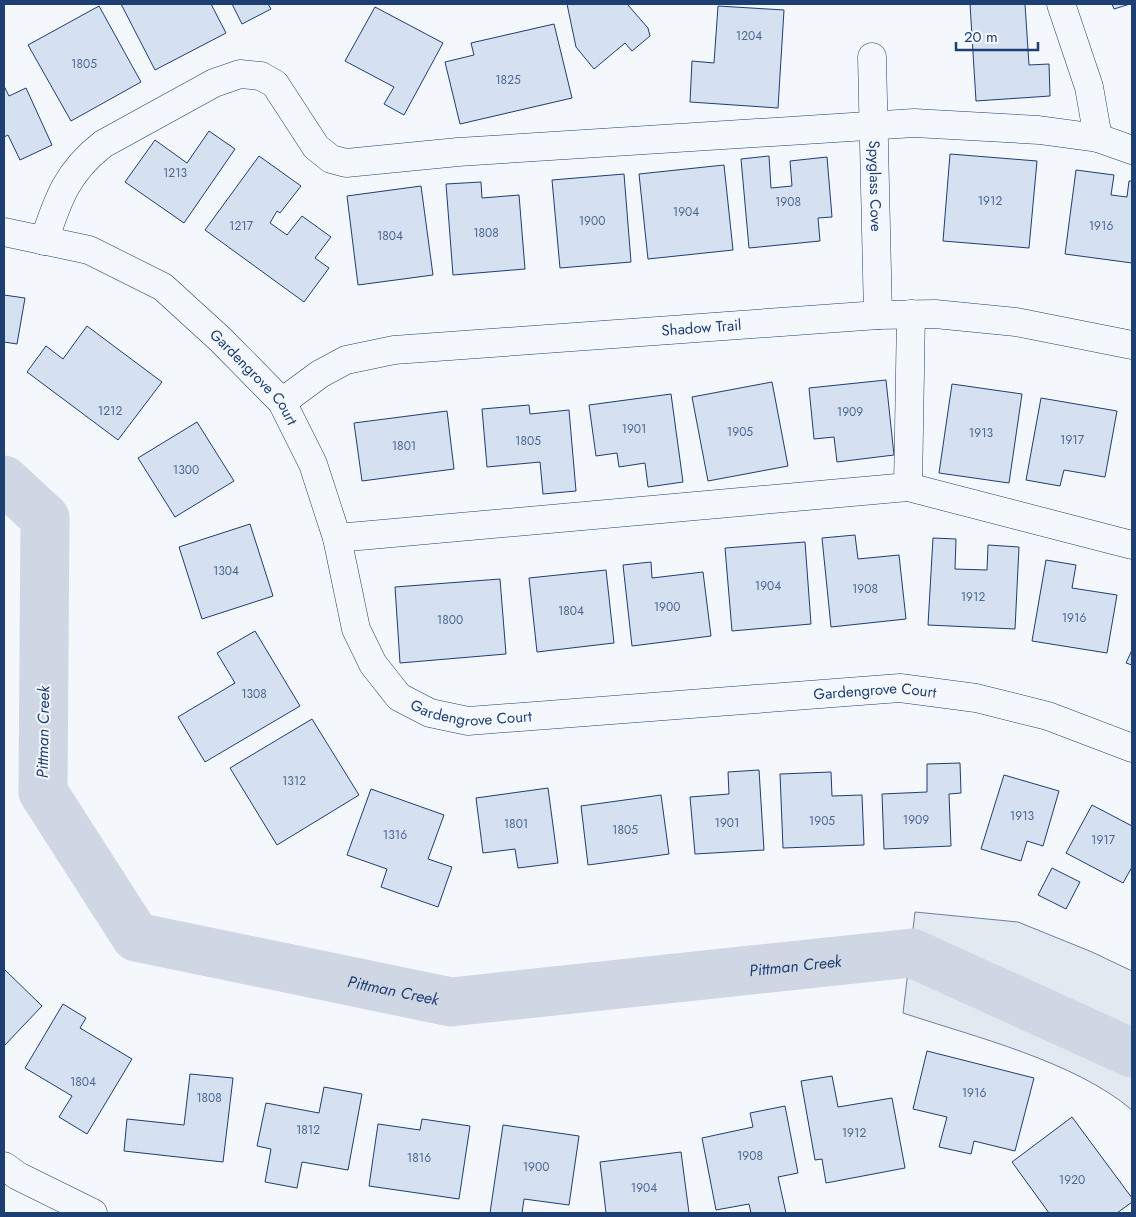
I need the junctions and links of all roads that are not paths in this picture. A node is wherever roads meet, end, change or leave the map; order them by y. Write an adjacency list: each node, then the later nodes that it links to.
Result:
1 (1061, 4): 4 (street)
2 (872, 57): 3 (street, Spyglass Cove)
3 (873, 125): 4 (street); 7 (street); 9 (street, Spyglass Cove)
4 (1098, 138): 5 (street)
5 (1132, 150)
6 (4, 232): 7 (street, Gardengrove Court)
7 (44, 241): 11 (street, Gardengrove Court)
8 (912, 314): 9 (street, Shadow Trail); 10 (street, Shadow Trail); 12 (street)
9 (878, 315): 11 (street, Shadow Trail)
10 (1132, 346)
11 (282, 402): 13 (street, Gardengrove Court)
12 (908, 487): 13 (street); 14 (street)
13 (337, 538): 15 (street, Gardengrove Court)
14 (1132, 545)
15 (1132, 748)
16 (4, 1166): 17 (street)
17 (93, 1213)

